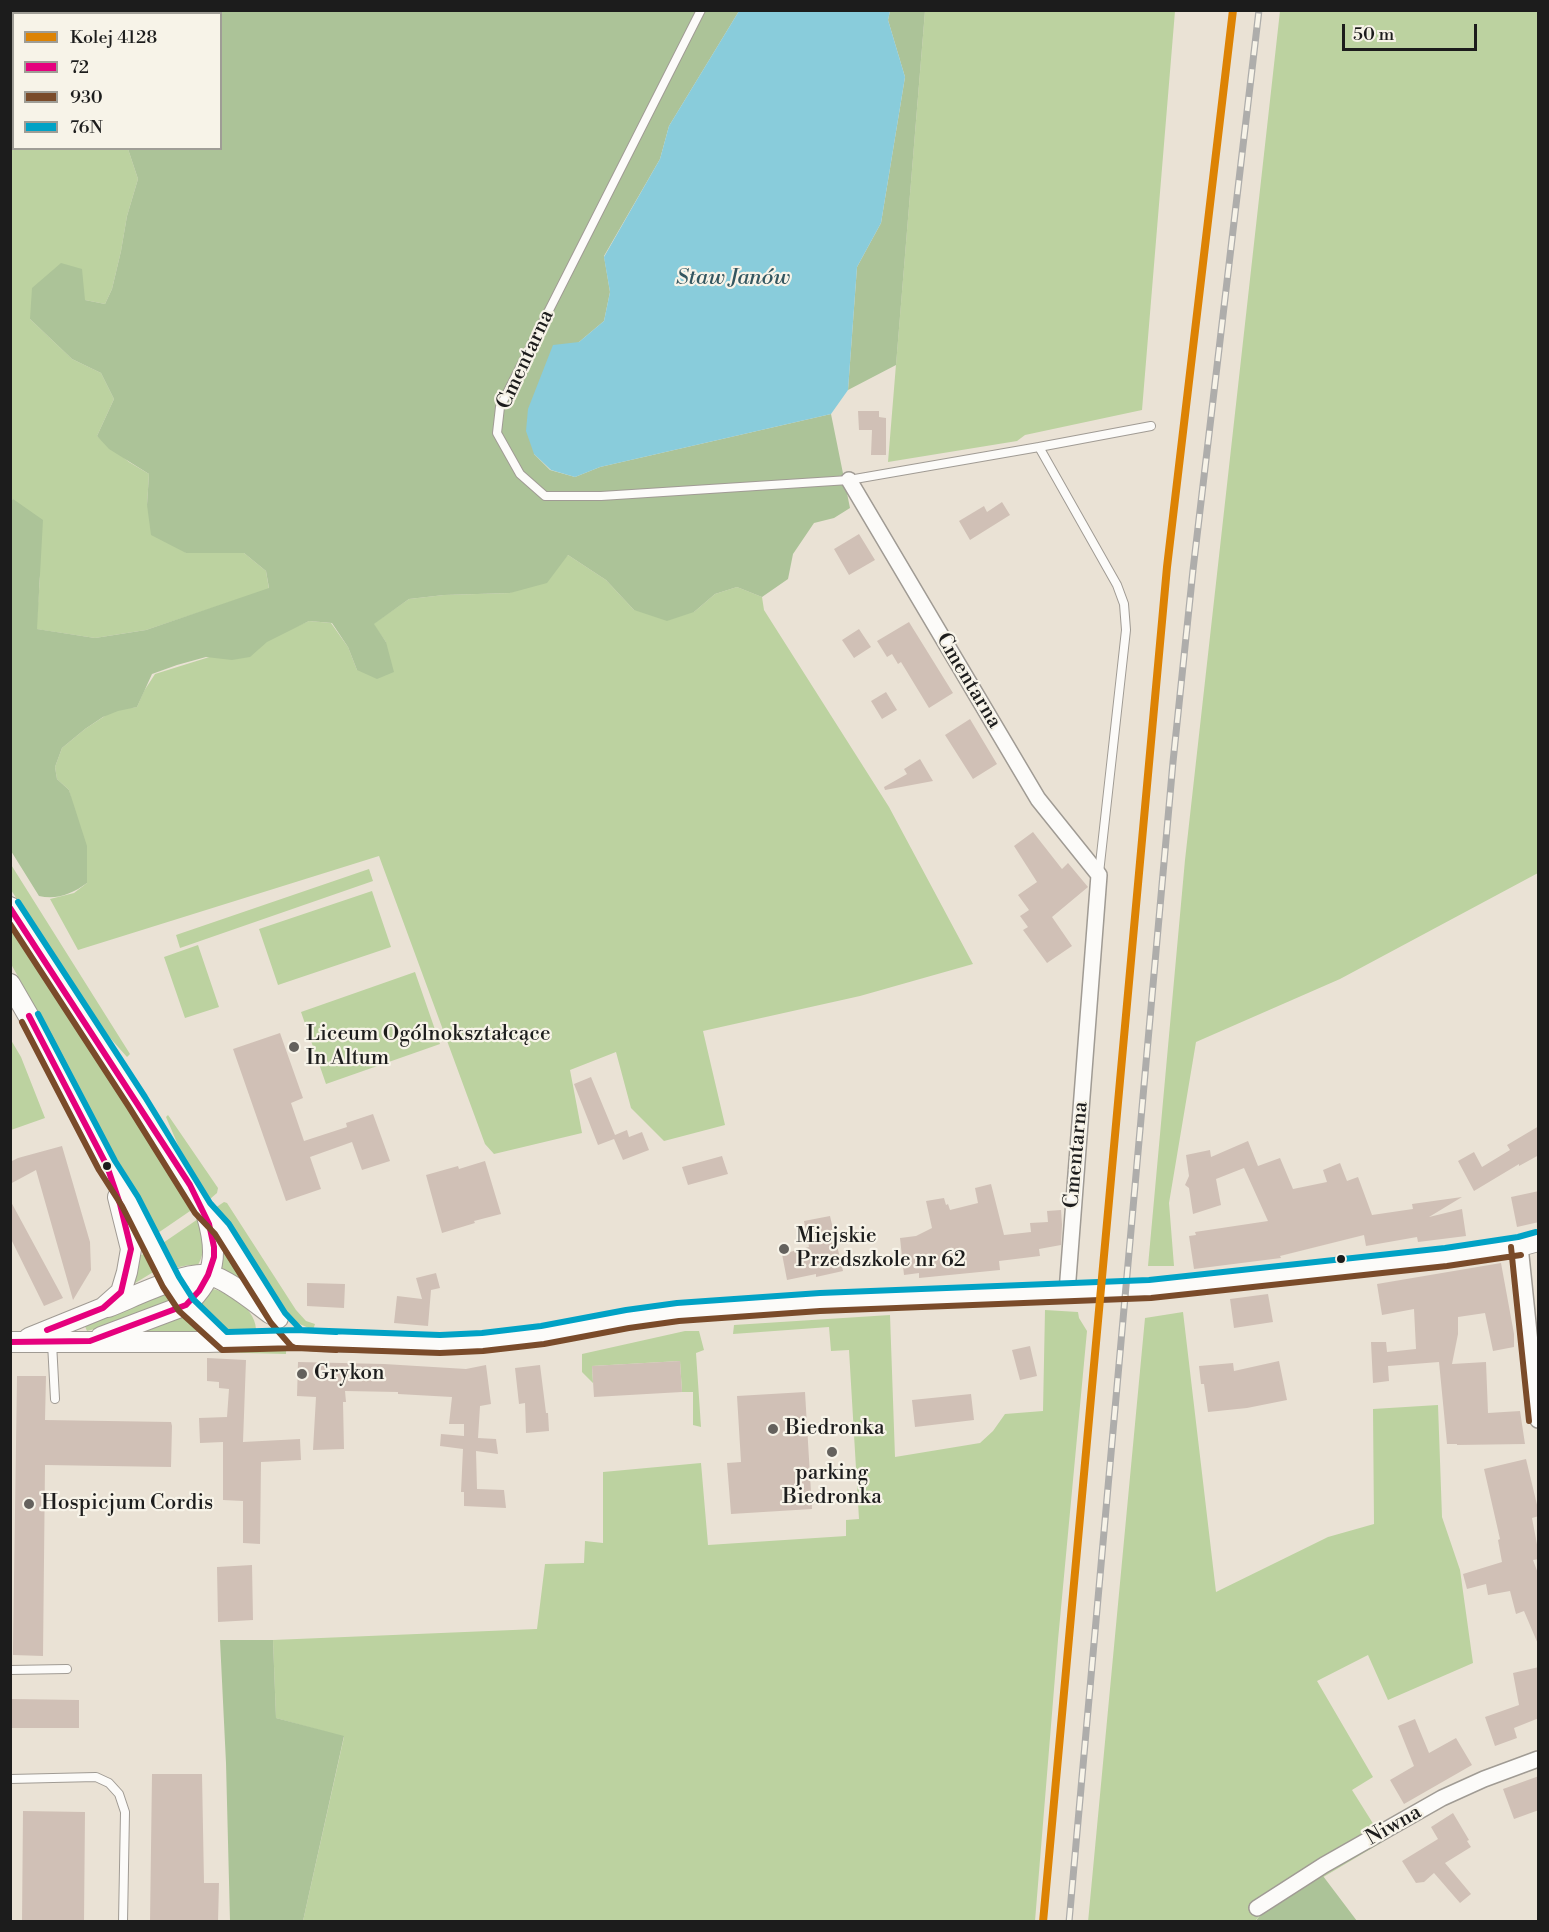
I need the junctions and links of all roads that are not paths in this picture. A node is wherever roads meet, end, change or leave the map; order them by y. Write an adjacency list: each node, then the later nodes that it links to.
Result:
1 (701, 10): 4 (lane, Cmentarna)
2 (1151, 426): 3 (lane, Cmentarna)
3 (1039, 447): 4 (lane, Cmentarna); 5 (lane, Cmentarna)
4 (849, 480): 5 (street, Cmentarna)
5 (1099, 875): 13 (street, Cmentarna)
6 (10, 907): 9 (street)
7 (10, 984): 8 (street)
8 (107, 1166): 12 (street); 15 (street)
9 (205, 1211): 11 (street); 16 (street)
10 (1529, 1244): 13 (street); 23 (street)
11 (209, 1275): 12 (street); 14 (street); 16 (street)
12 (171, 1282): 14 (street); 15 (street)
13 (1067, 1292): 17 (street)
14 (186, 1305): 19 (street); 20 (street)
15 (103, 1308): 21 (street)
16 (278, 1318): 17 (street)
17 (297, 1339): 20 (street)
18 (52, 1341): 19 (street); 21 (street); 22 (lane)
19 (90, 1341): 20 (street)
20 (224, 1341)
21 (15, 1342)
22 (55, 1399)
23 (1539, 1420)
24 (67, 1669): 25 (lane)
25 (10, 1670)
26 (1539, 1759): 28 (street, Niwna)
27 (10, 1779): 29 (lane)
28 (1257, 1908)
29 (123, 1922)

